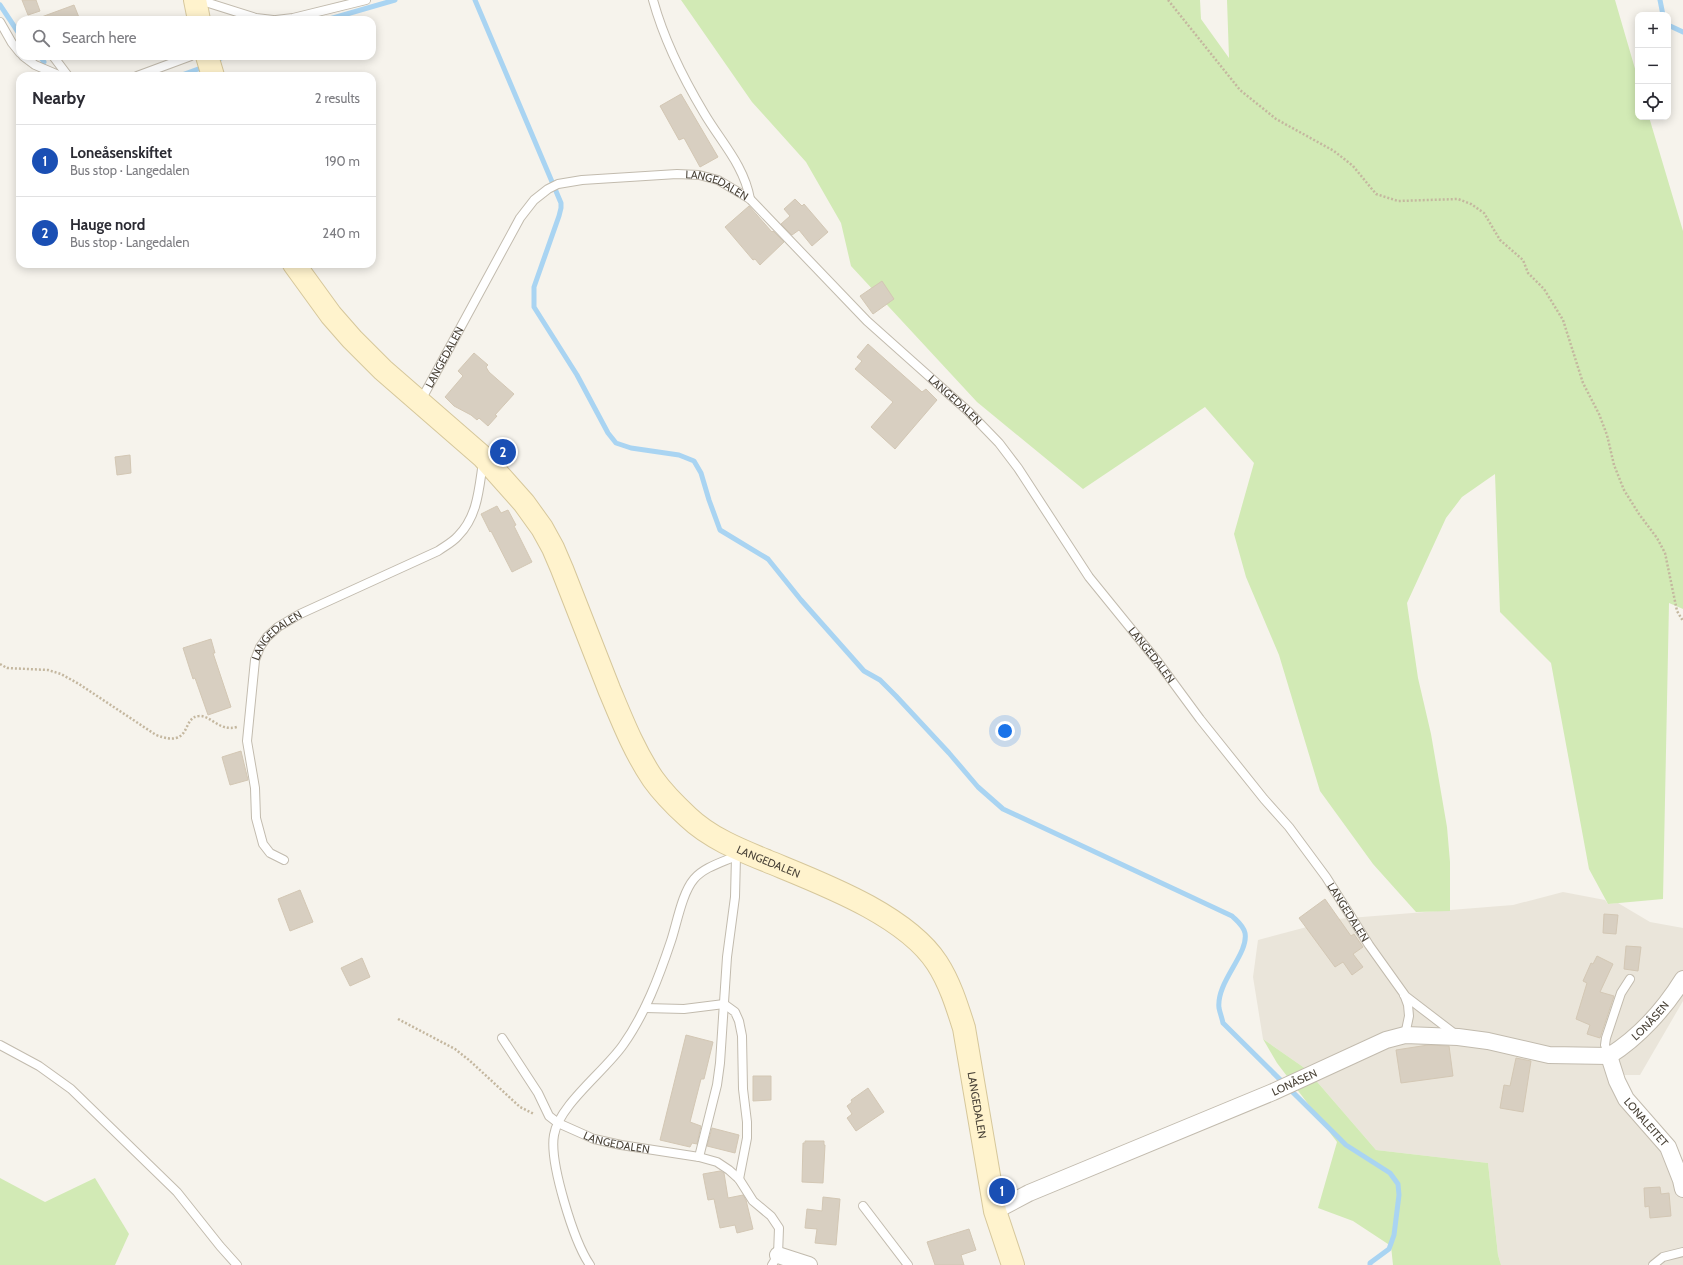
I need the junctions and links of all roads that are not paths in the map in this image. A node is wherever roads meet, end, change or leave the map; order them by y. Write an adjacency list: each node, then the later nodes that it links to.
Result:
1 (194, 0): 5 (main road)
2 (200, 0): 6 (lane)
3 (366, 0): 7 (lane)
4 (653, 0): 18 (lane)
5 (198, 16)
6 (250, 16)
7 (303, 16)
8 (0, 22): 9 (lane)
9 (16, 48)
10 (28, 60): 14 (lane)
11 (56, 60): 15 (lane)
12 (180, 60): 16 (lane)
13 (208, 60): 17 (main road)
14 (51, 72)
15 (65, 72)
16 (148, 72)
17 (212, 72)
18 (750, 198): 20 (lane, LANGEDALEN); 26 (lane, LANGEDALEN)
19 (297, 268): 20 (main road, LANGEDALEN)
20 (420, 402): 21 (main road, LANGEDALEN)
21 (483, 457): 22 (main road, LANGEDALEN); 23 (lane, LANGEDALEN)
22 (738, 853): 27 (lane); 28 (lane); 39 (main road, LANGEDALEN)
23 (284, 860)
24 (1630, 979): 33 (lane)
25 (1683, 979): 33 (street, LONÅSEN)
26 (1404, 994): 29 (lane, LANGEDALEN); 30 (lane, LANGEDALEN)
27 (724, 1004): 28 (lane); 35 (lane); 36 (lane)
28 (645, 1008): 34 (lane)
29 (1405, 1035): 30 (street, LONÅSEN); 39 (street, LONÅSEN)
30 (1458, 1037): 33 (street, LONÅSEN)
31 (502, 1038): 34 (lane, LANGEDALEN)
32 (0, 1045): 42 (lane)
33 (1609, 1056): 37 (street, LONALEITET)
34 (558, 1123): 35 (lane, LANGEDALEN); 43 (lane)
35 (698, 1157): 36 (lane, LANGEDALEN)
36 (739, 1179): 41 (lane, LANGEDALEN)
37 (1683, 1189)
38 (863, 1206): 45 (lane)
39 (994, 1211): 46 (main road, LANGEDALEN)
40 (1683, 1252): 47 (lane)
41 (775, 1260): 44 (street, LANGEDALEN)
42 (237, 1265)
43 (590, 1265)
44 (810, 1265)
45 (908, 1265)
46 (1013, 1265)
47 (1653, 1265)

